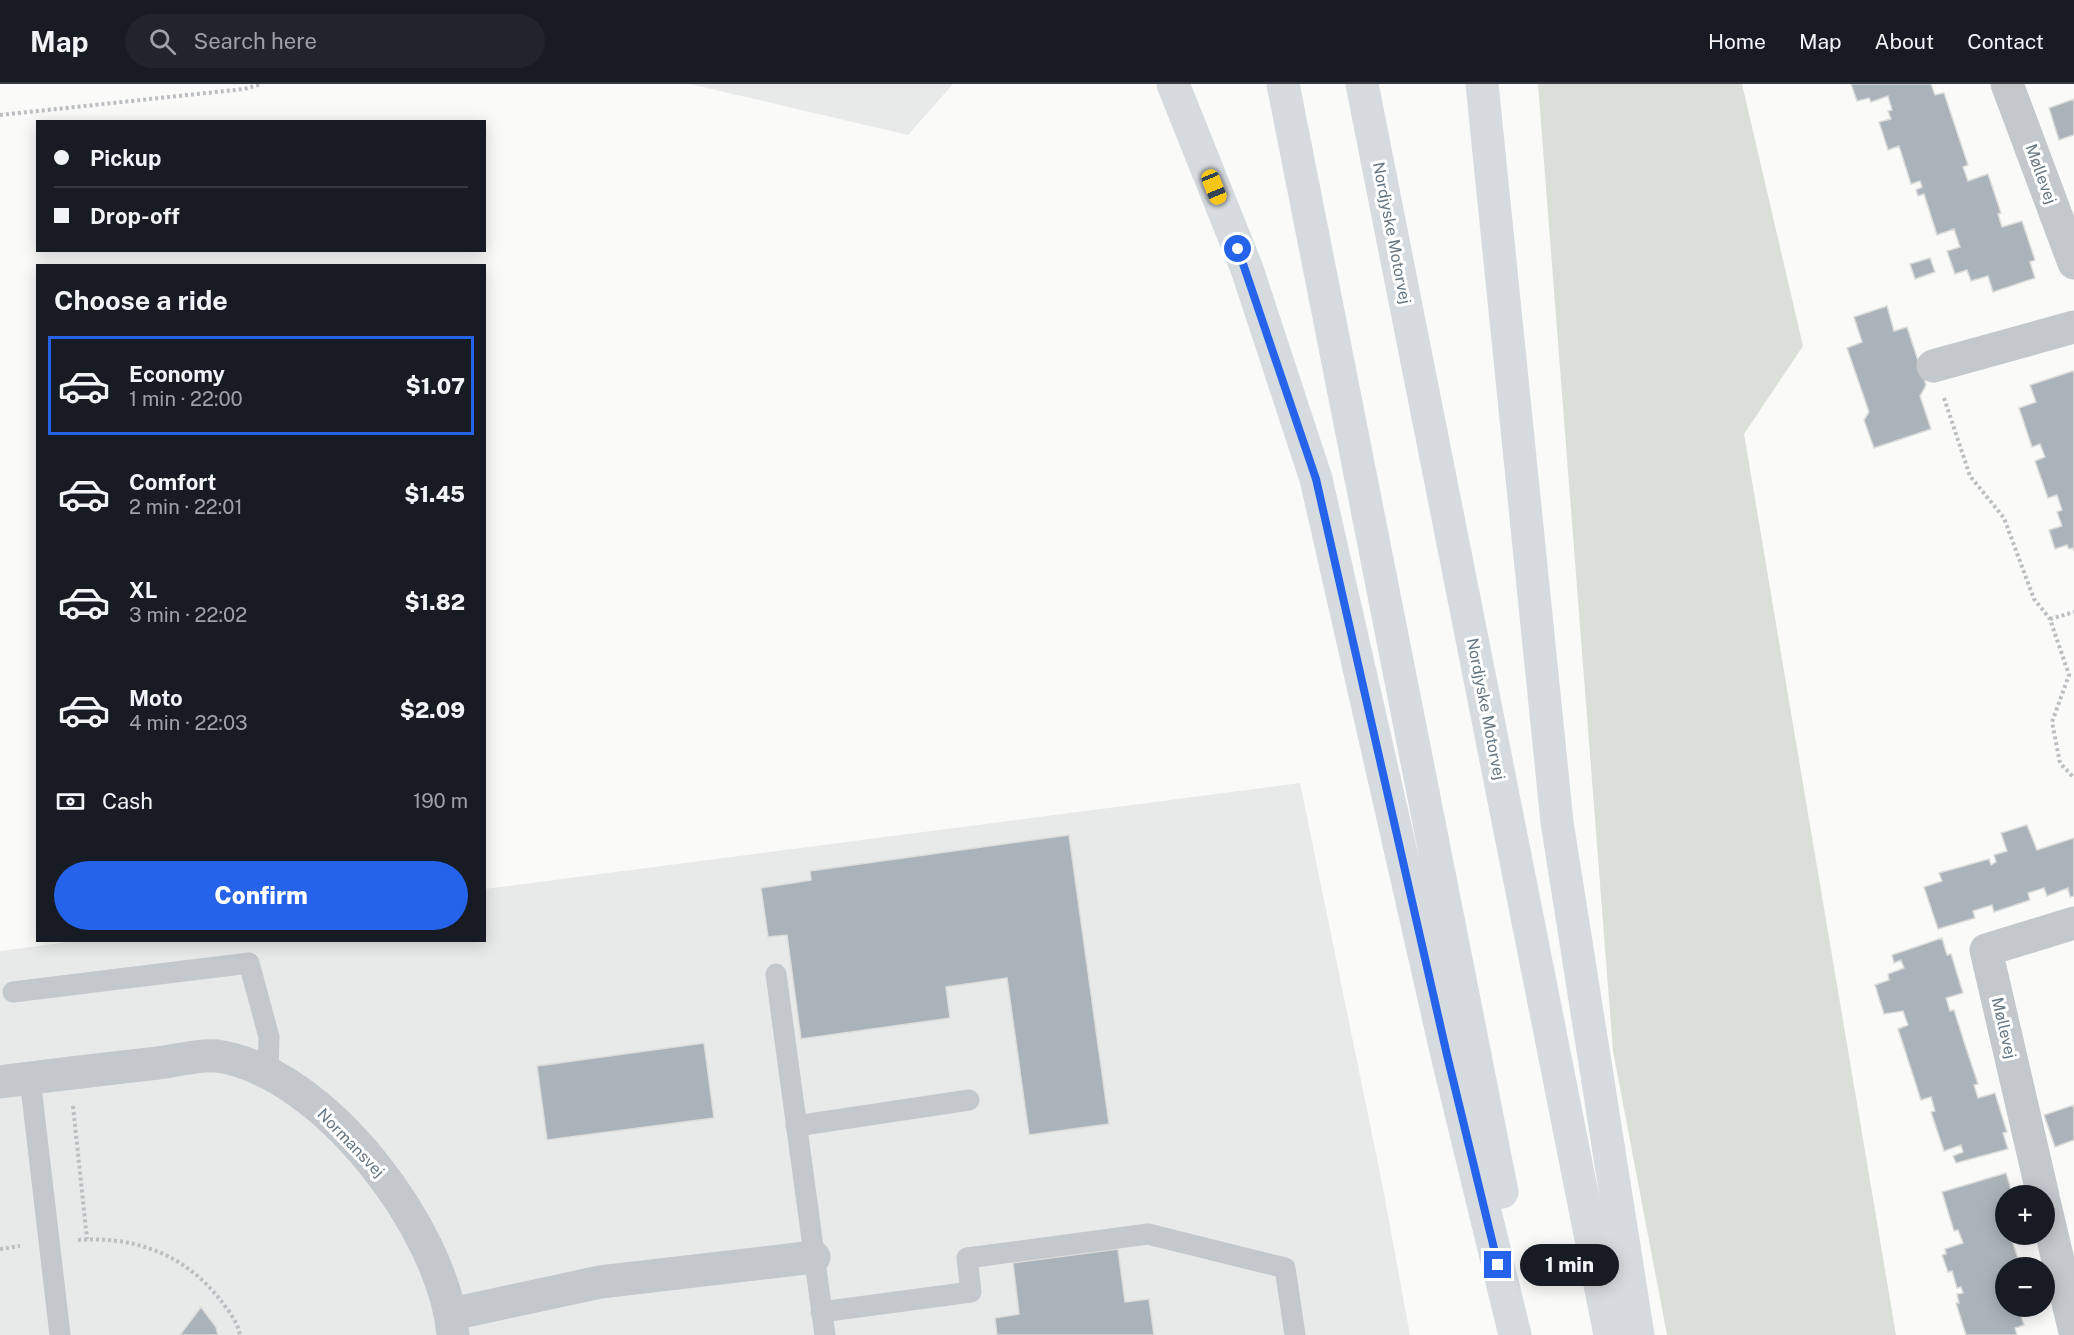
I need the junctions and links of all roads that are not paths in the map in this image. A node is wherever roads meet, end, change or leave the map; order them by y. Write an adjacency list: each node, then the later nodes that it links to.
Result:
1 (1173, 84): 25 (highway)
2 (1283, 84): 26 (highway)
3 (1362, 84): 27 (highway, Nordjyske Motorvej)
4 (1482, 84): 28 (highway)
5 (2007, 84): 6 (street, Møllevej)
6 (2074, 263)
7 (2074, 327): 8 (street)
8 (1934, 366)
9 (2074, 923): 16 (street, Møllevej)
10 (776, 974): 15 (lane)
11 (13, 992): 12 (lane)
12 (268, 1072): 13 (street, Normansvej); 20 (street, Normansvej)
13 (15, 1080): 22 (lane)
14 (969, 1100): 15 (lane)
15 (796, 1126): 18 (lane)
16 (2040, 1185)
17 (2054, 1245): 21 (street)
18 (814, 1257): 19 (lane); 20 (street, Normansvej)
19 (821, 1312): 23 (lane); 24 (lane)
20 (452, 1325)
21 (2074, 1328)
22 (60, 1335)
23 (825, 1335)
24 (1295, 1335)
25 (1515, 1335)
26 (1530, 1335)
27 (1610, 1335)
28 (1638, 1335)

